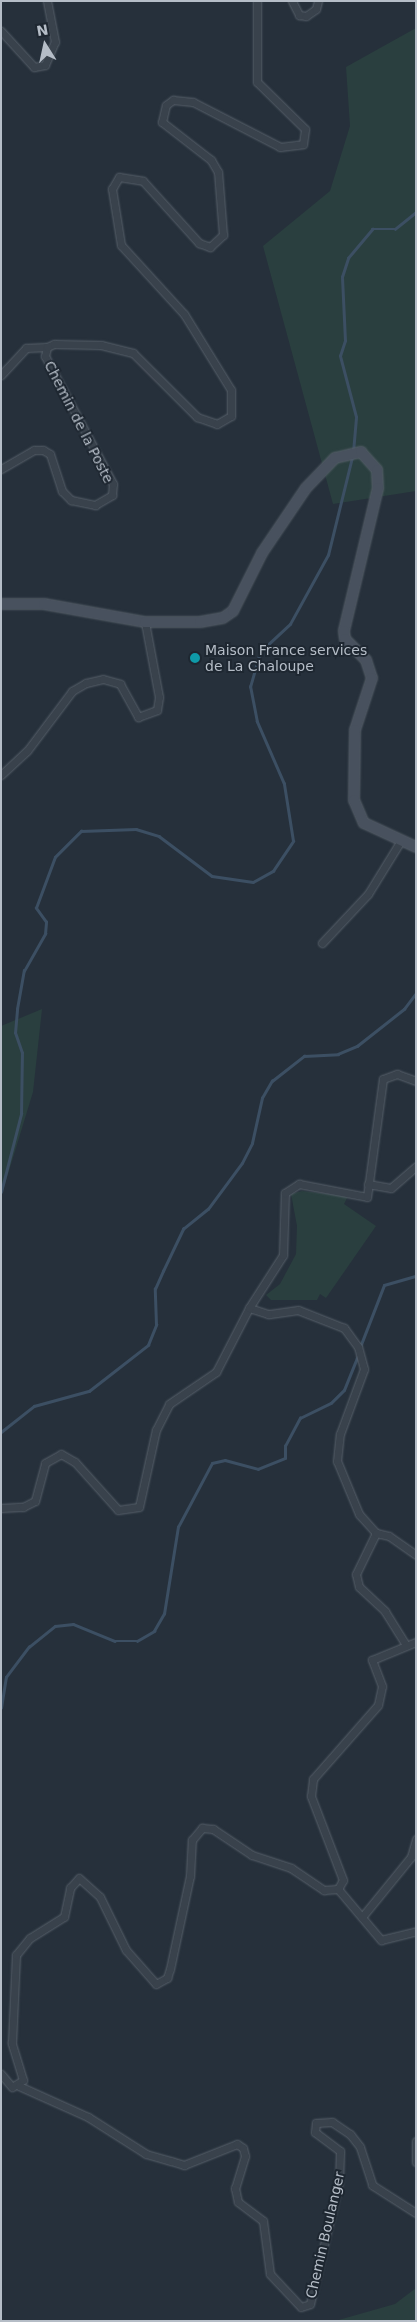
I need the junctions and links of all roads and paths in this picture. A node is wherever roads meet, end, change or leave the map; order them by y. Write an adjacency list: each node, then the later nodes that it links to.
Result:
1 (47, 1): 5 (street)
2 (257, 1): 6 (street, Chemin de la Poste)
3 (292, 1): 4 (street)
4 (318, 1)
5 (1, 31)
6 (47, 347): 7 (street); 8 (street, Chemin de la Poste)
7 (1, 375)
8 (1, 469)
9 (1, 604): 10 (main road)
10 (145, 622): 11 (street); 12 (main road)
11 (1, 774)
12 (400, 842): 13 (main road); 14 (street)
13 (416, 848)
14 (322, 943)
15 (416, 1081): 17 (street)
16 (416, 1166): 17 (street)
17 (368, 1184): 18 (street)
18 (249, 1308): 19 (street); 20 (street)
19 (1, 1508)
20 (376, 1533): 21 (street); 23 (street)
21 (416, 1555)
22 (416, 1642): 23 (street)
23 (406, 1645): 25 (street)
24 (416, 1839): 26 (street)
25 (338, 1889): 26 (street); 29 (street)
26 (362, 1917): 27 (street)
27 (416, 1931)
28 (1, 2074): 29 (street)
29 (19, 2086): 32 (street, Chemin Boulanger)
30 (416, 2141): 31 (street)
31 (416, 2162)
32 (416, 2213)

